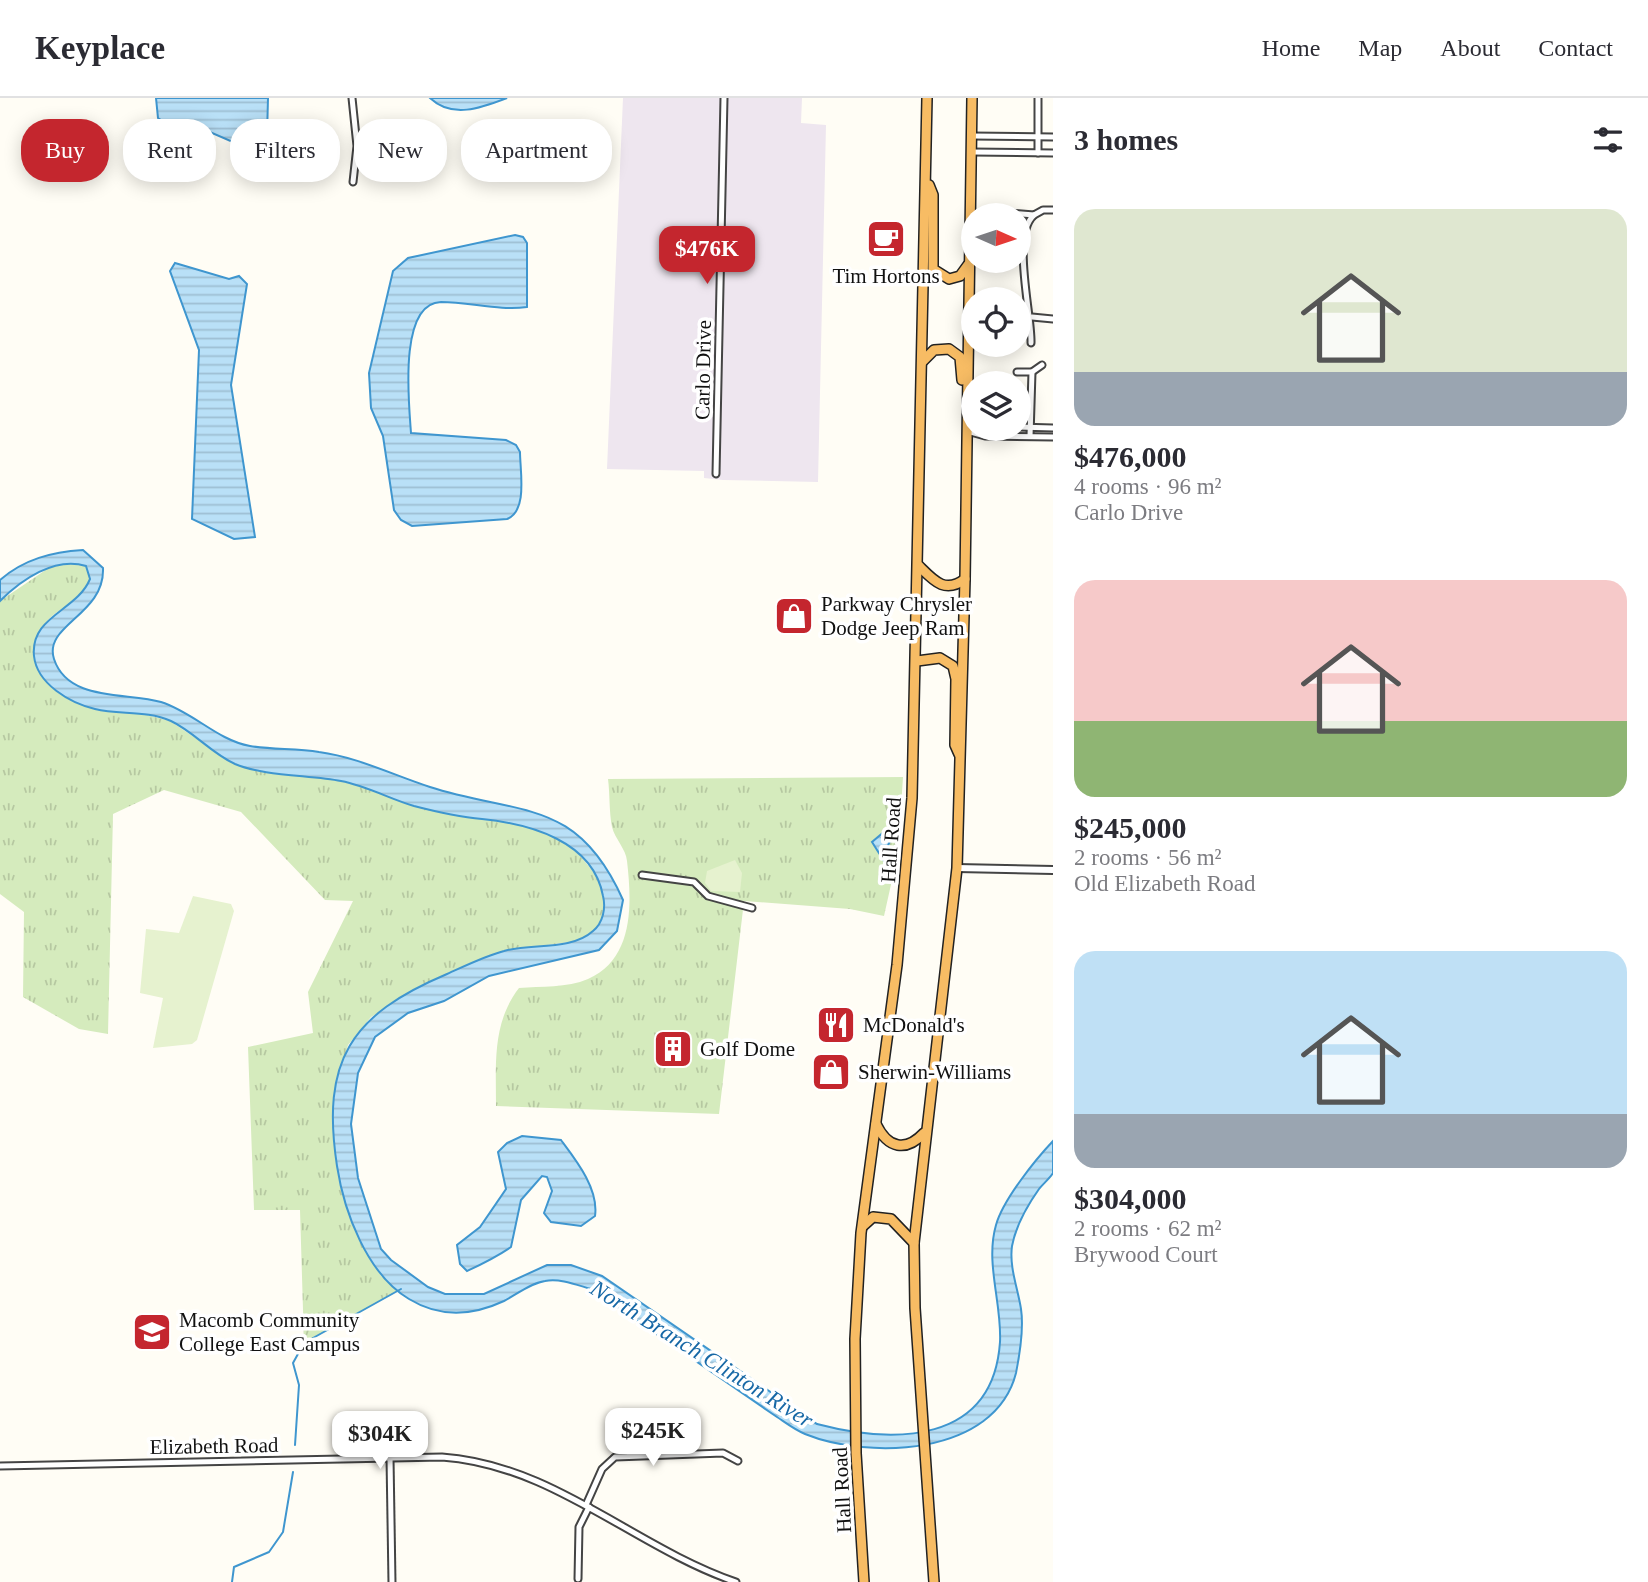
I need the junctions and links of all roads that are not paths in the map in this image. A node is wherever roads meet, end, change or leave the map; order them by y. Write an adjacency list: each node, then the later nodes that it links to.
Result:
1 (352, 98): 13 (street)
2 (724, 98): 33 (street, Carlo Drive)
3 (927, 98): 12 (highway, Hall Road)
4 (972, 98): 6 (highway)
5 (1038, 98): 7 (street)
6 (972, 136): 7 (street); 9 (highway)
7 (1038, 137): 8 (street); 10 (street)
8 (1053, 137)
9 (972, 152): 10 (street); 14 (highway)
10 (1038, 153): 11 (street)
11 (1053, 153)
12 (927, 180): 18 (highway); 23 (highway, Hall Road)
13 (353, 183)
14 (971, 203)
15 (1053, 210): 17 (street)
16 (1031, 215): 17 (street)
17 (1034, 215): 20 (street)
18 (961, 273)
19 (969, 273): 26 (highway)
20 (1032, 317): 21 (street); 22 (street)
21 (1053, 319)
22 (1031, 343)
23 (922, 362): 25 (highway); 34 (highway, Hall Road)
24 (1042, 365): 27 (street)
25 (962, 371)
26 (970, 371)
27 (1032, 372): 28 (street)
28 (1031, 427): 29 (street)
29 (1053, 428)
30 (1031, 436): 31 (street)
31 (1053, 437)
32 (971, 441): 35 (highway)
33 (716, 474)
34 (919, 566): 35 (highway); 36 (highway, Hall Road)
35 (965, 579): 37 (highway)
36 (917, 661): 37 (highway); 42 (highway, Hall Road)
37 (961, 763): 38 (highway)
38 (957, 868): 39 (street); 43 (highway)
39 (1053, 870)
40 (642, 875): 41 (street)
41 (752, 908)
42 (875, 1123): 43 (highway); 44 (highway, Hall Road)
43 (925, 1132): 45 (highway)
44 (861, 1233): 45 (highway); 53 (highway, Hall Road)
45 (914, 1242): 54 (highway)
46 (390, 1458): 48 (street, Elizabeth Road); 49 (street, Elizabeth Road); 51 (street)
47 (738, 1461): 49 (street)
48 (0, 1466)
49 (587, 1506): 50 (street); 52 (street, Elizabeth Road)
50 (578, 1579)
51 (391, 1582)
52 (736, 1582)
53 (864, 1582)
54 (934, 1582)

